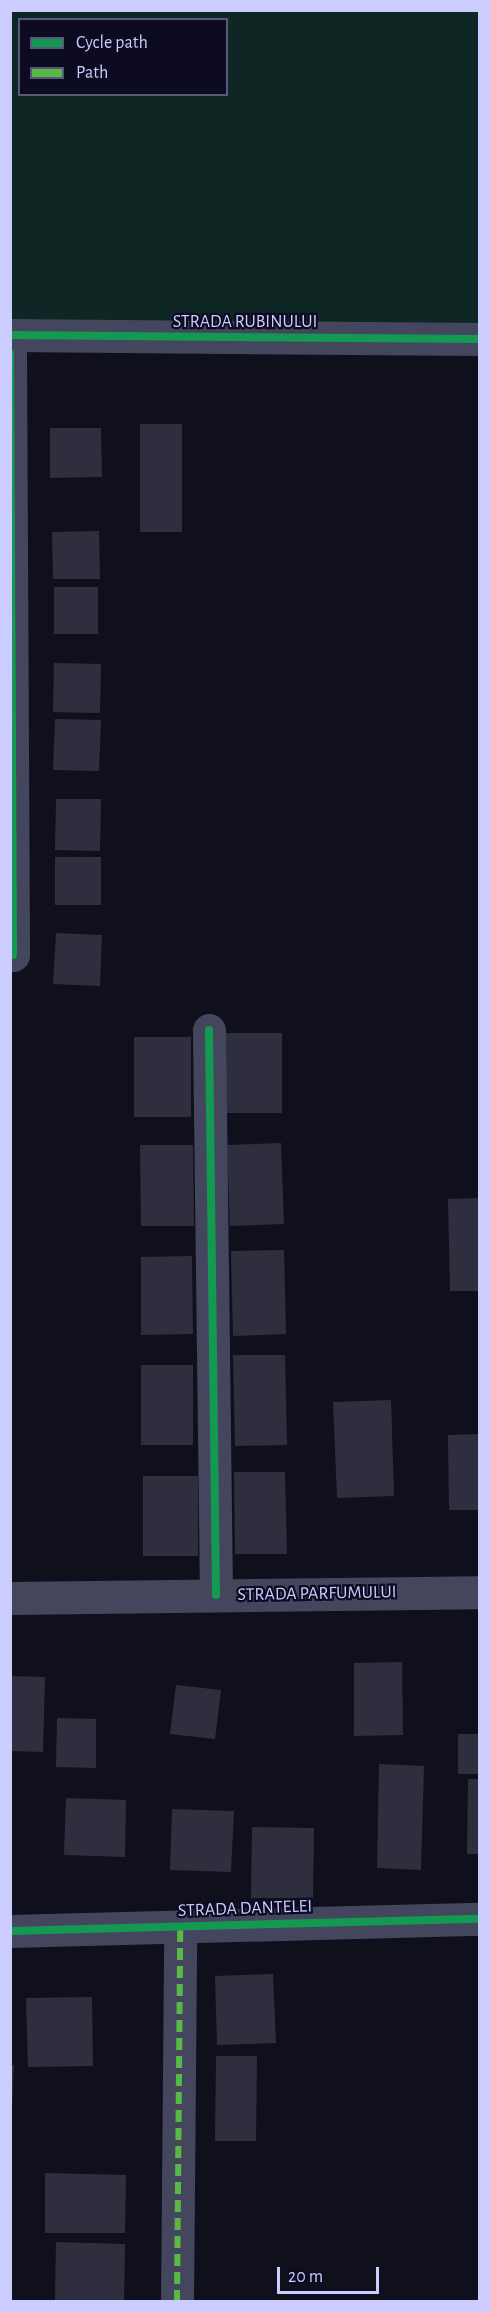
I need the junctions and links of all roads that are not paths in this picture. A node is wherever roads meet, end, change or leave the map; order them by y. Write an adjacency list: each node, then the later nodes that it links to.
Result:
1 (10, 335): 2 (street, STRADA RUBINULUI)
2 (480, 339)
3 (10, 353): 4 (street)
4 (13, 955)
5 (209, 1030): 7 (street)
6 (480, 1592): 7 (street, STRADA PARFUMULUI)
7 (216, 1595): 8 (street, STRADA PARFUMULUI)
8 (10, 1598)
9 (480, 1919): 10 (street, STRADA DANTELEI)
10 (180, 1926): 11 (street, STRADA DANTELEI); 12 (street)
11 (10, 1931)
12 (177, 2301)

